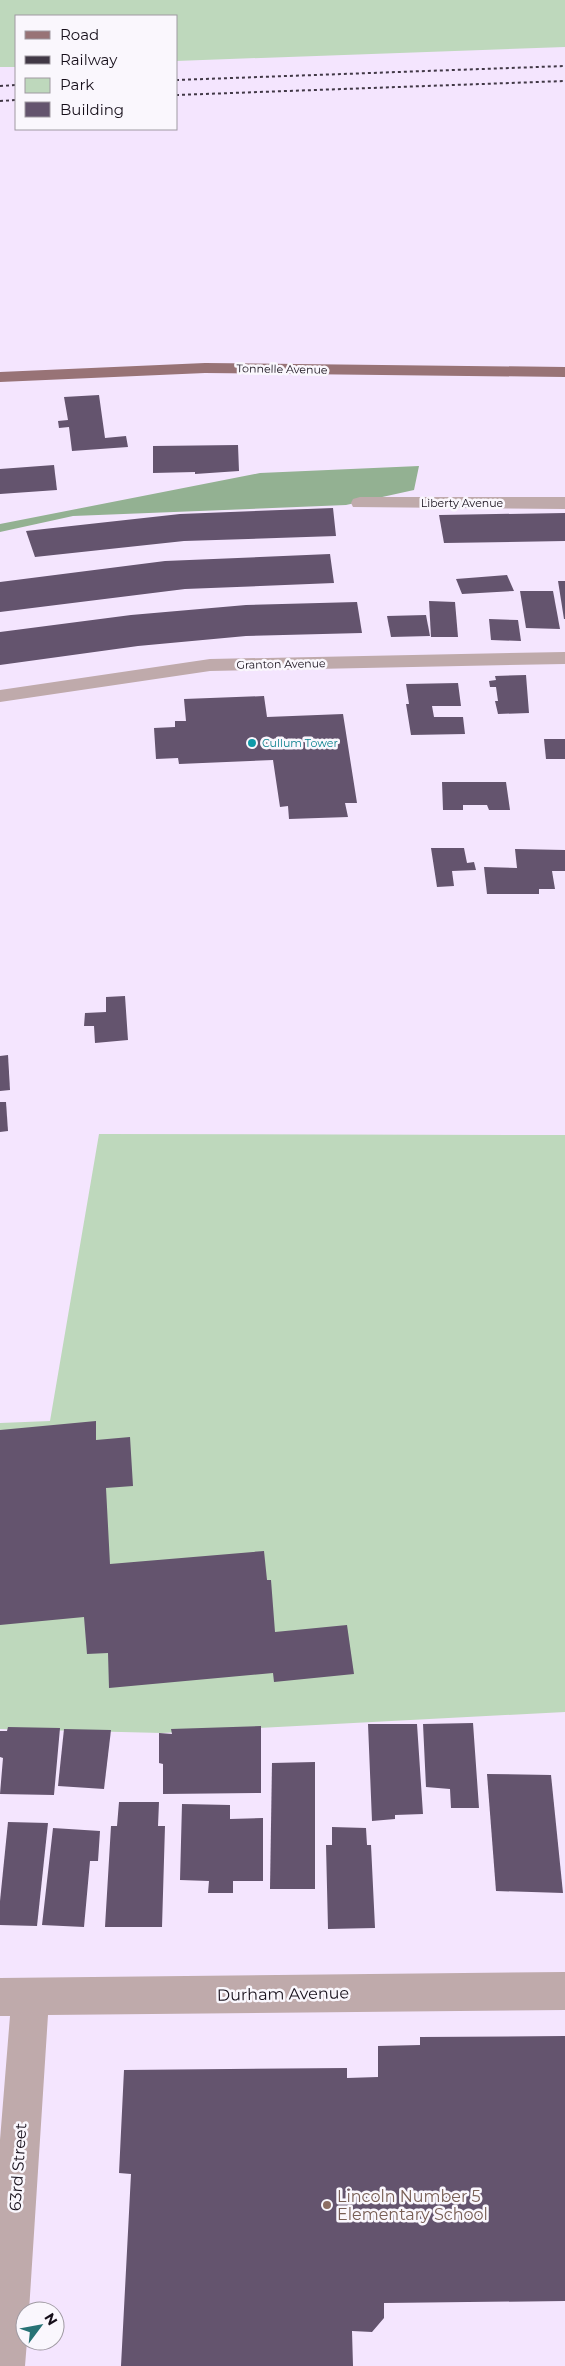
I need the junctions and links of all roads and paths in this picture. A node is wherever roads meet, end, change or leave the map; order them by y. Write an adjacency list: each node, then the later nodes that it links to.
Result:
1 (565, 372): 2 (main road, Tonnelle Avenue)
2 (0, 377)
3 (360, 503): 4 (street, Liberty Avenue)
4 (565, 504)
5 (565, 658): 6 (street, Granton Avenue)
6 (0, 696)
7 (565, 1991): 8 (street, Durham Avenue)
8 (15, 1997): 9 (street, 63rd Street)
9 (4, 2366)

